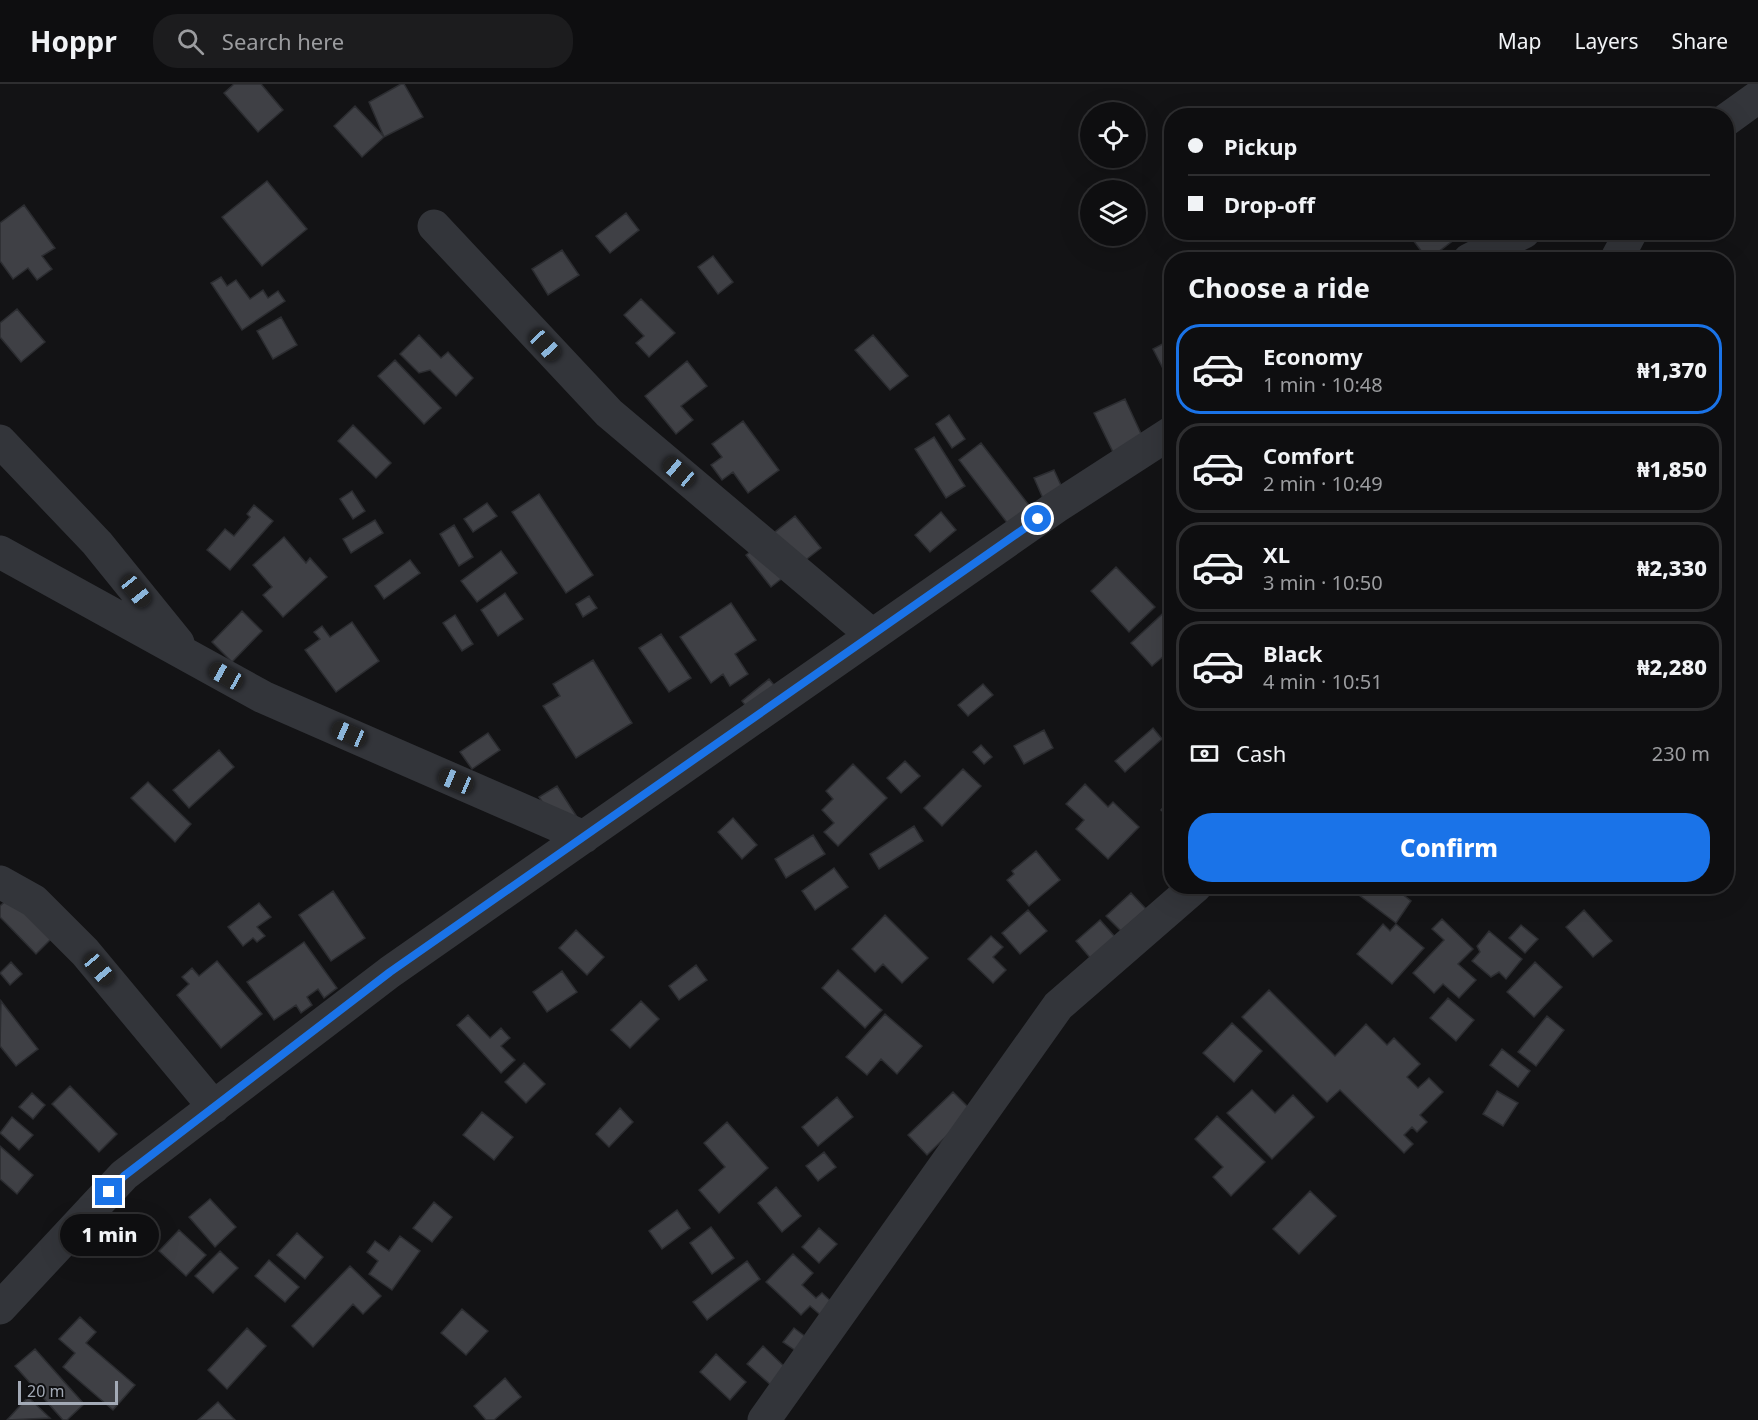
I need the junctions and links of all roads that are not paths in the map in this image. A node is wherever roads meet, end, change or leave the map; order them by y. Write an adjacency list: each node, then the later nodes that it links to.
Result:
1 (1758, 97): 2 (street)
2 (1734, 114)
3 (434, 226): 9 (street)
4 (1508, 240): 5 (street)
5 (1485, 252)
6 (1164, 437): 9 (street)
7 (0, 441): 10 (street)
8 (0, 552): 10 (street)
9 (872, 635): 11 (street)
10 (189, 656): 11 (street)
11 (584, 837): 14 (street)
12 (0, 882): 14 (street)
13 (1187, 894): 16 (street)
14 (214, 1107): 15 (street)
15 (0, 1308)
16 (764, 1420)

